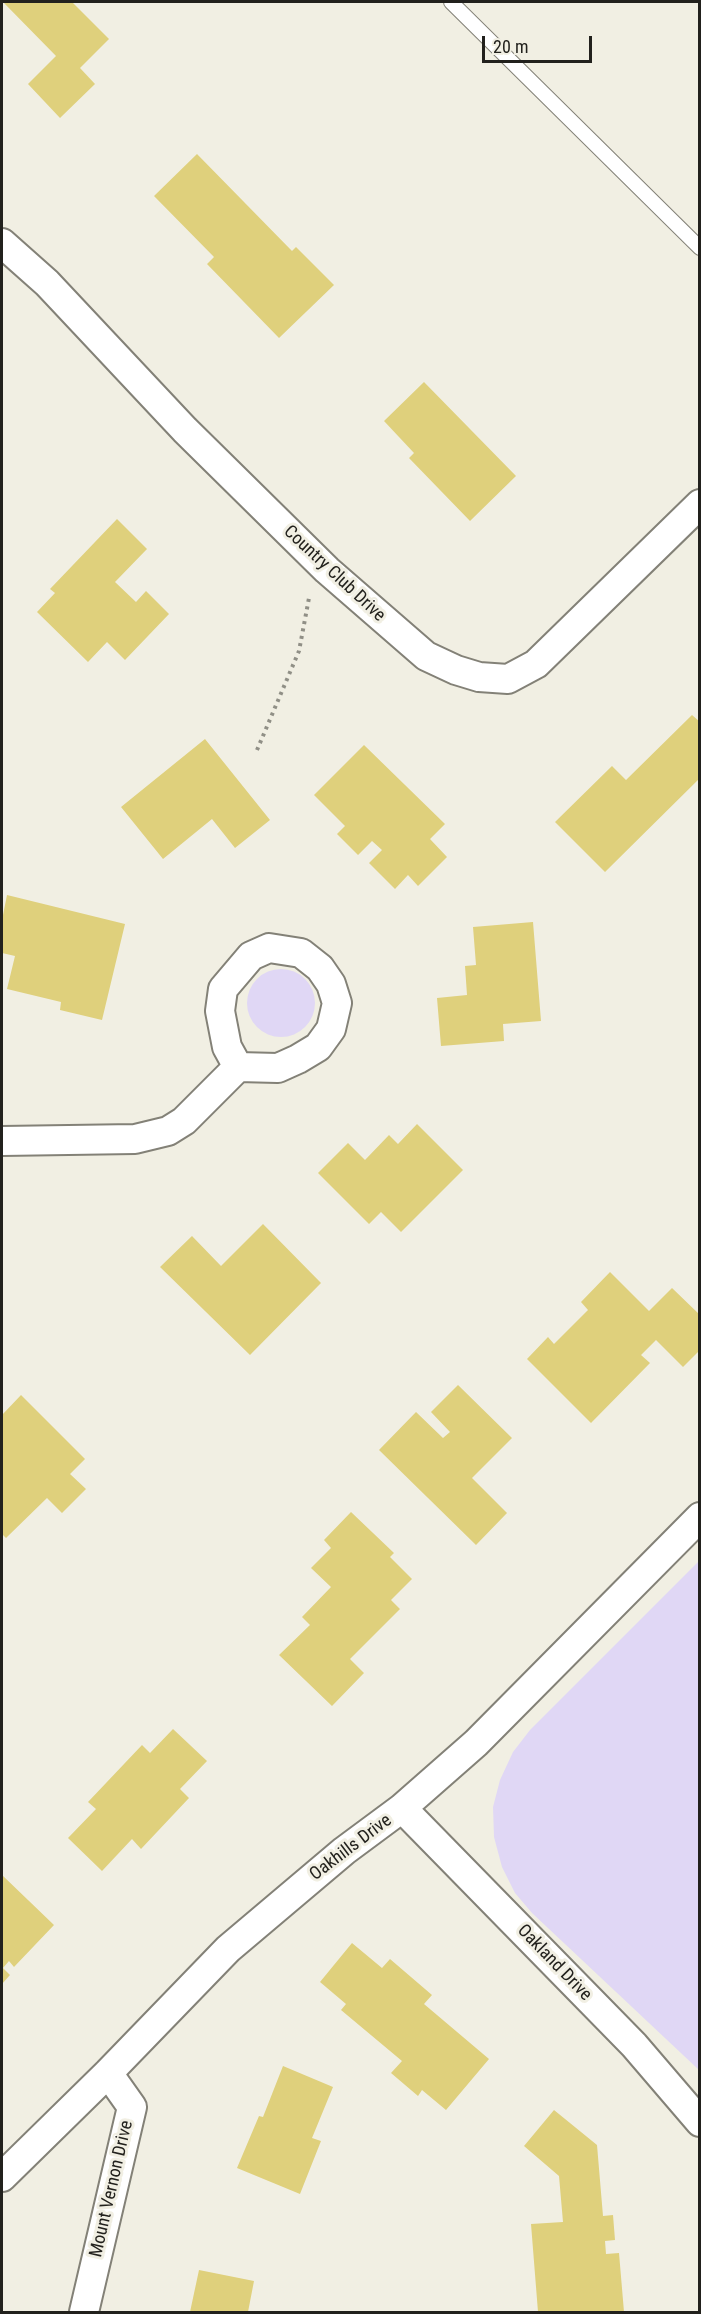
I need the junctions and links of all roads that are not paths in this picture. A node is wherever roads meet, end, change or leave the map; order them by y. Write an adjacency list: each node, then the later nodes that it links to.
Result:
1 (451, 2): 3 (lane)
2 (2, 243): 4 (street, Country Club Drive)
3 (699, 248)
4 (699, 504)
5 (238, 1067): 5 (street); 6 (street)
6 (2, 1141)
7 (699, 1517): 8 (street, Oakhills Drive)
8 (402, 1808): 9 (street, Oakhills Drive); 10 (street, Oakland Drive)
9 (108, 2073): 11 (street, Oakhills Drive); 12 (street, Mount Vernon Drive)
10 (699, 2122)
11 (2, 2177)
12 (84, 2313)

